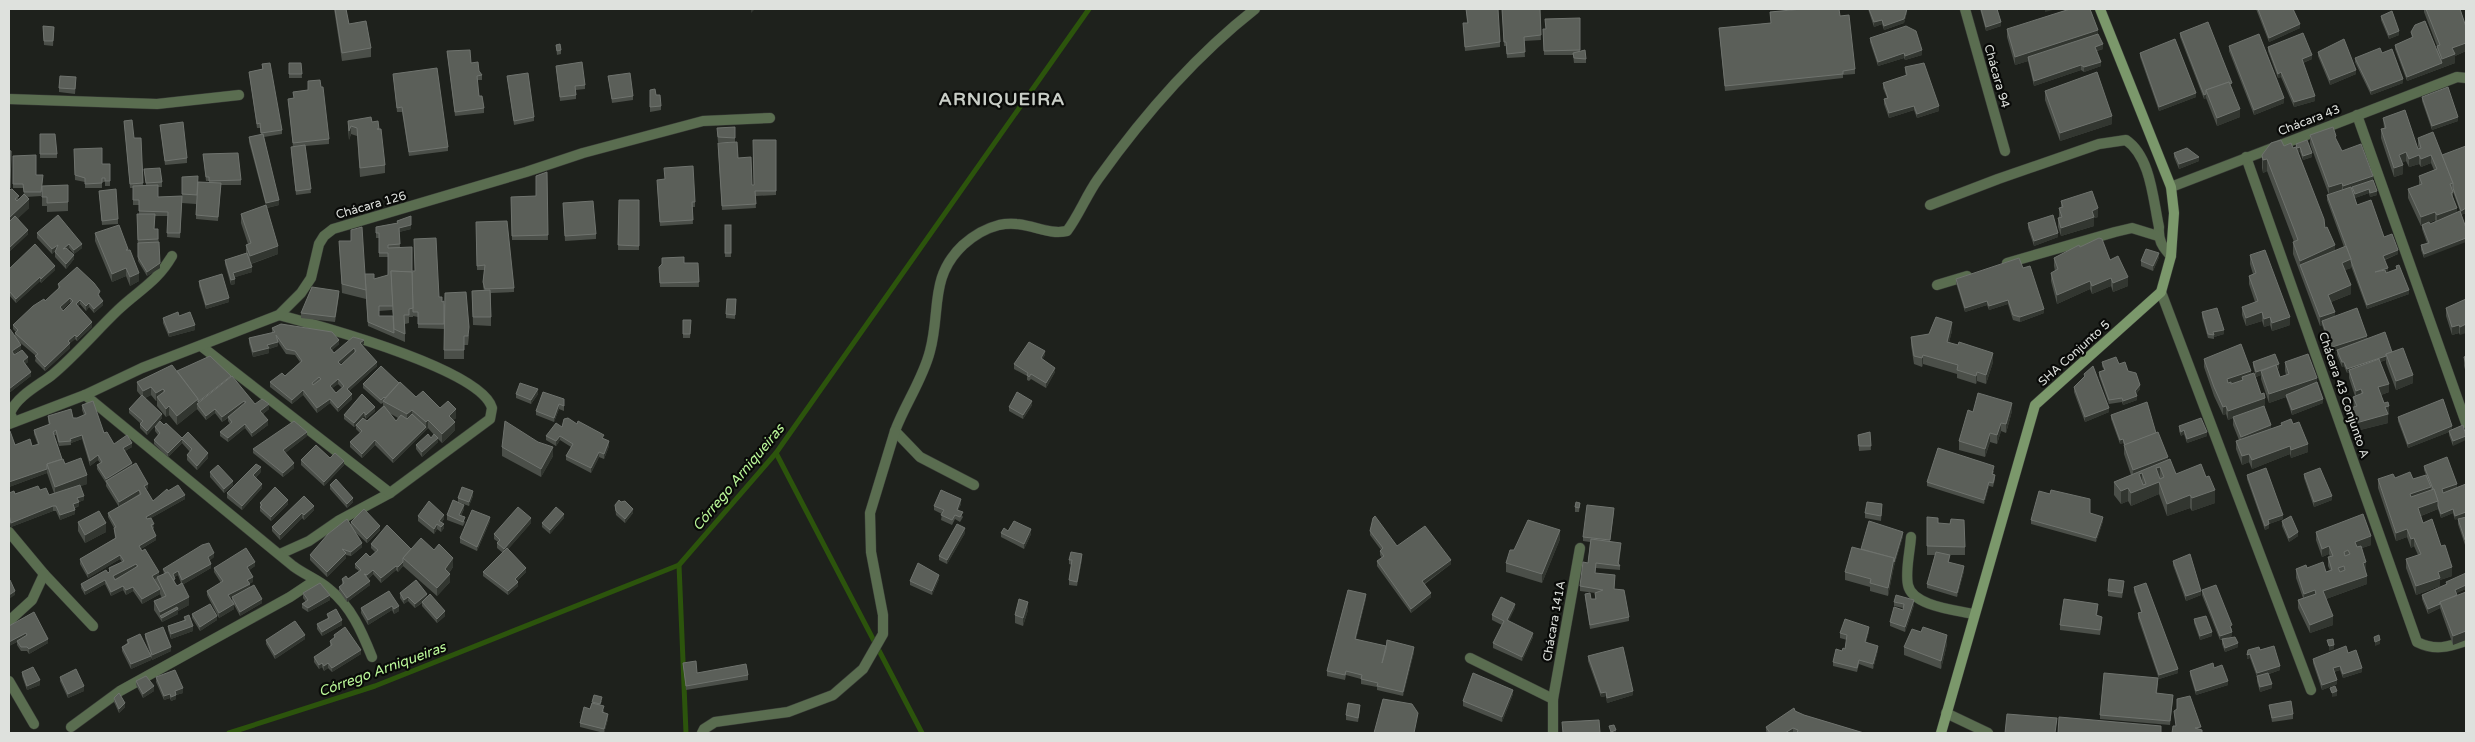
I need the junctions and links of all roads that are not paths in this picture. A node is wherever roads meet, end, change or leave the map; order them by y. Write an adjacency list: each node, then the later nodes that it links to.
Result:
1 (1255, 9): 25 (street)
2 (1966, 9): 9 (street, Chácara 94)
3 (2100, 9): 11 (street)
4 (2461, 78): 7 (street, Chácara 43)
5 (239, 95): 6 (street)
6 (9, 99)
7 (2356, 116): 10 (street, Chácara 43); 24 (street)
8 (770, 118): 20 (street, Chácara 126)
9 (2006, 151)
10 (2246, 157): 11 (street, Chácara 43); 37 (street, Chácara 43 Conjunto A)
11 (2171, 187): 15 (street)
12 (1930, 205): 13 (street)
13 (2158, 236): 15 (street); 16 (street)
14 (172, 256): 23 (street)
15 (2171, 256): 19 (street)
16 (2000, 266)
17 (1982, 271): 18 (street)
18 (1937, 286)
19 (2160, 292): 34 (street, SHA Conjunto 5); 41 (street)
20 (280, 315): 21 (street, Chácara 126); 27 (street)
21 (202, 346): 22 (street, Chácara 126); 27 (street)
22 (86, 395): 23 (street, Chácara 126); 31 (street)
23 (11, 423)
24 (2466, 423)
25 (895, 431): 26 (street); 46 (street)
26 (974, 485)
27 (390, 493): 31 (street)
28 (9, 532): 32 (street)
29 (1911, 537): 34 (street)
30 (1580, 548): 42 (street, Chácara 141A)
31 (280, 554): 33 (street)
32 (44, 574): 35 (street); 36 (street)
33 (314, 581): 38 (street); 45 (street)
34 (1974, 614): 43 (street, SHA Conjunto 5)
35 (9, 621)
36 (93, 626)
37 (2466, 640)
38 (372, 658)
39 (1470, 658): 42 (street)
40 (9, 681): 44 (street)
41 (2311, 690)
42 (1553, 699): 47 (street, Chácara 141A)
43 (1946, 714): 48 (street, SHA Conjunto 5); 49 (street)
44 (34, 724)
45 (70, 727)
46 (702, 733)
47 (1553, 733)
48 (1941, 733)
49 (1988, 733)

